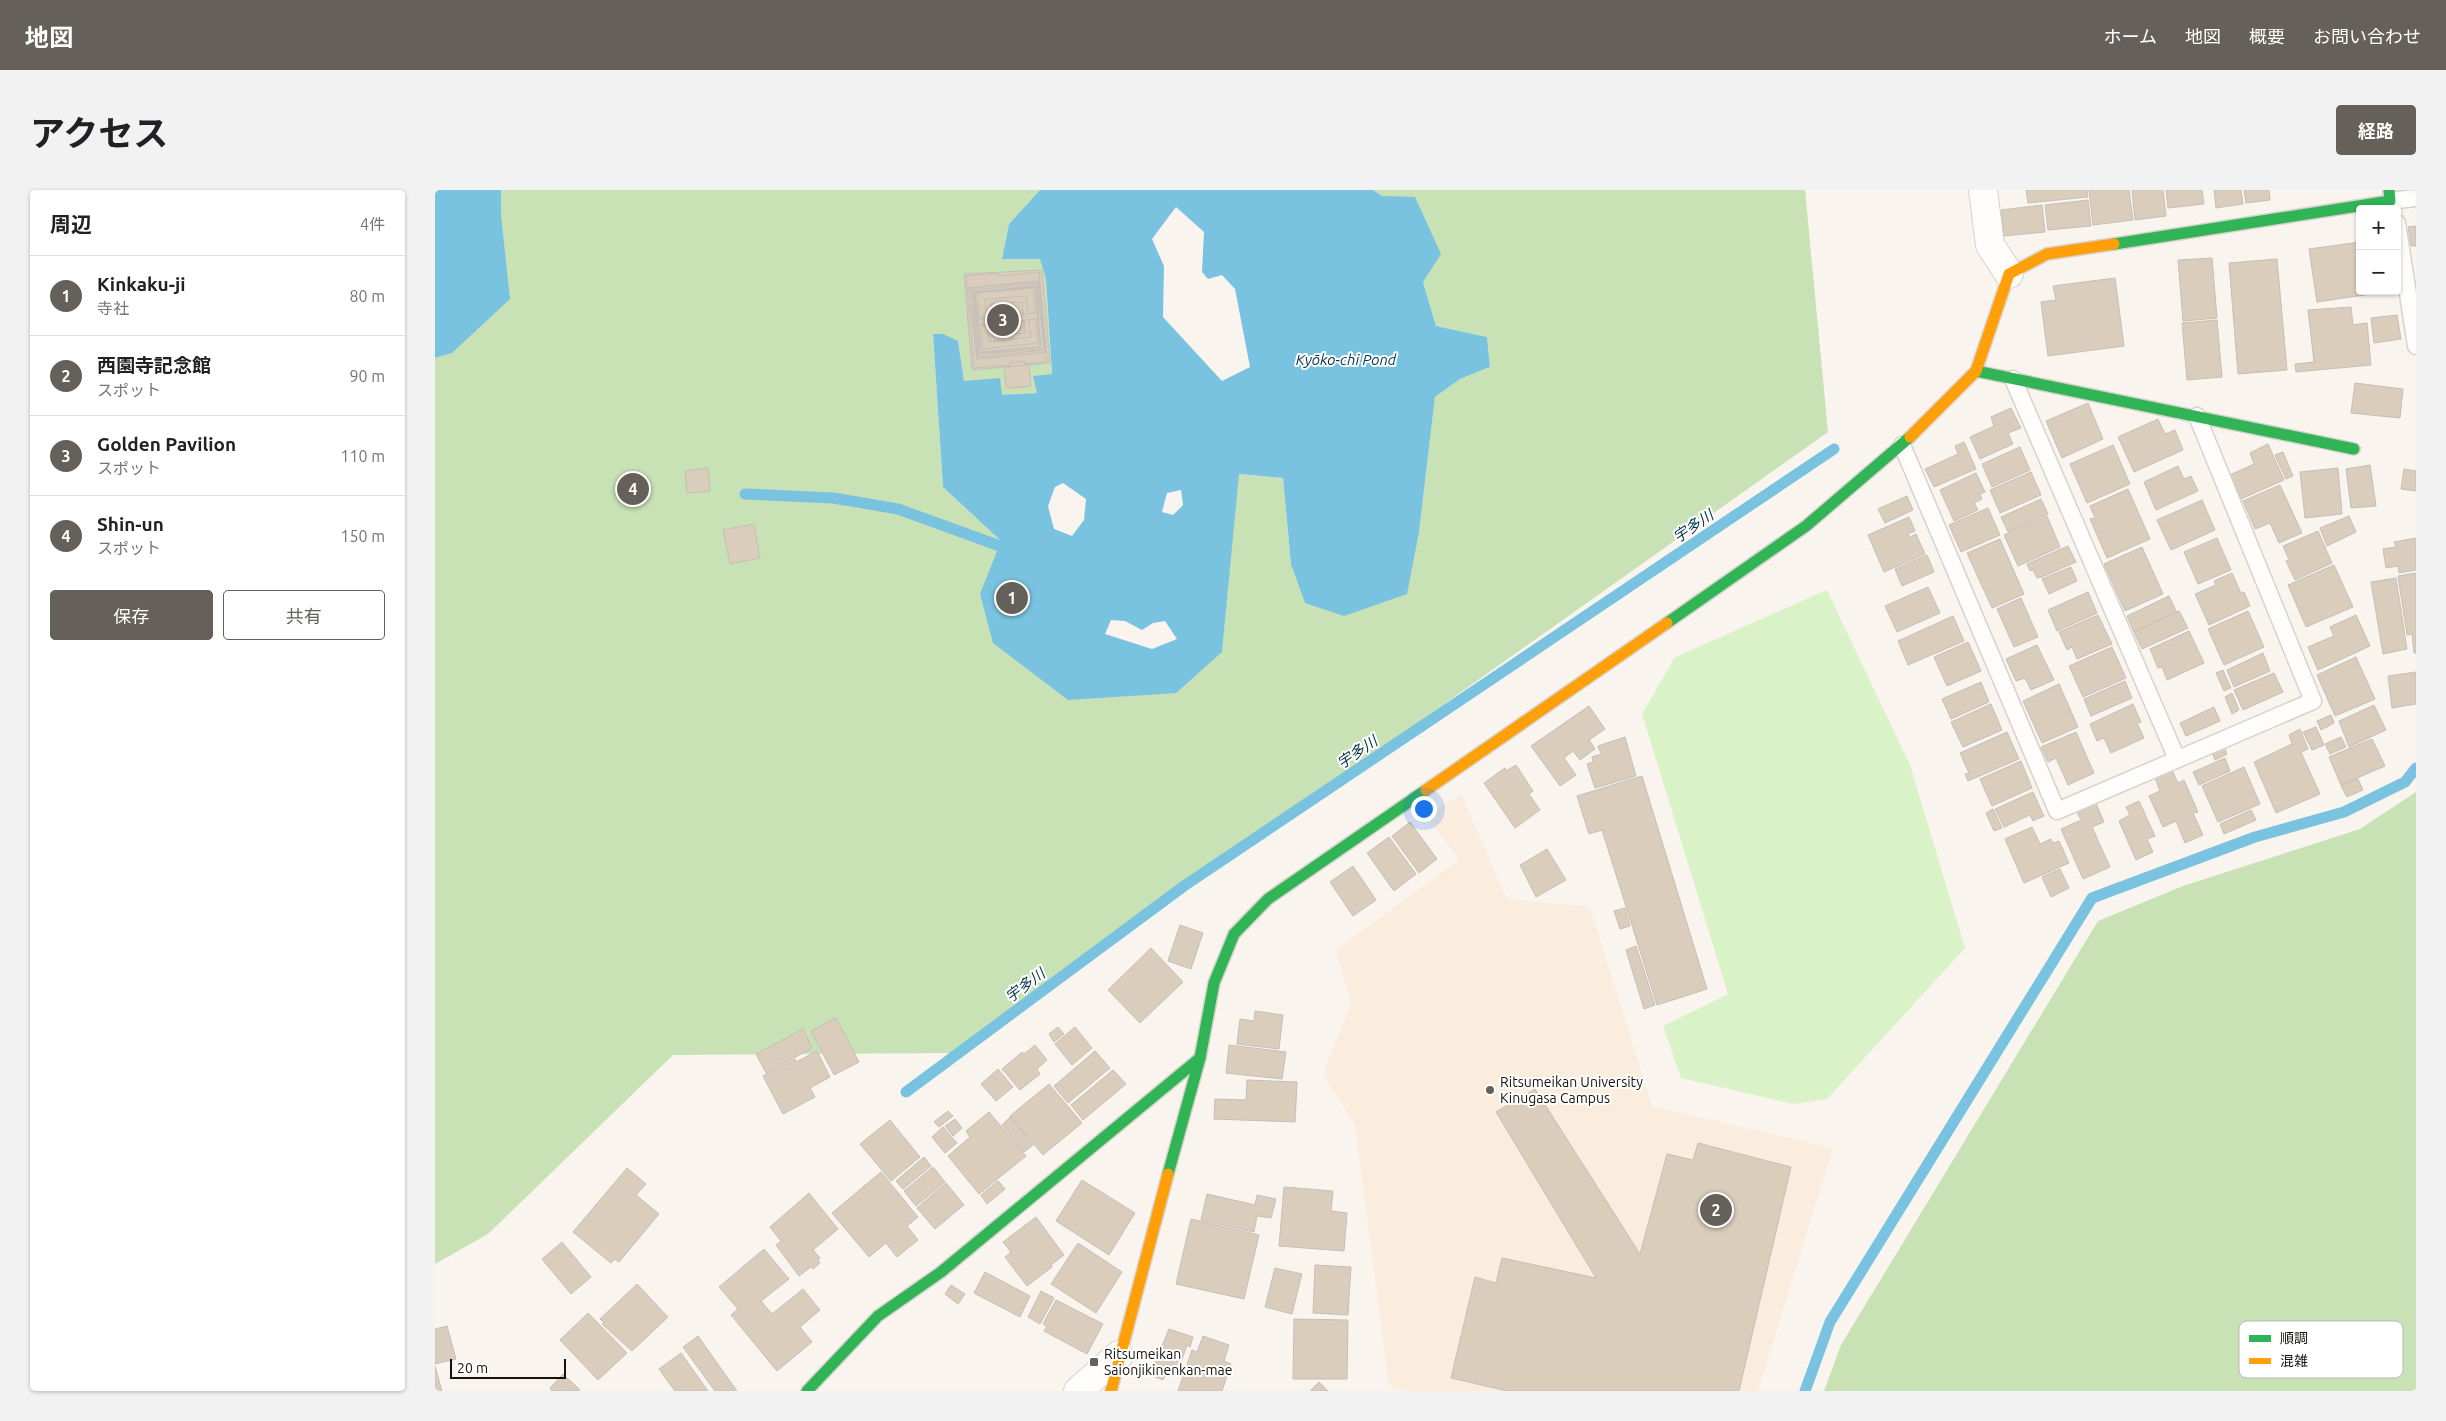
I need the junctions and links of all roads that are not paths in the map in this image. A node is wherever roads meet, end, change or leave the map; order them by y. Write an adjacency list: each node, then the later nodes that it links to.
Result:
1 (1983, 190): 5 (street)
2 (2416, 198): 3 (lane)
3 (2390, 200): 5 (street)
4 (2401, 249): 6 (lane)
5 (2009, 274): 7 (street)
6 (2416, 346)
7 (1976, 371): 8 (street); 10 (street)
8 (2013, 379): 9 (street); 12 (lane)
9 (2197, 416): 11 (street); 12 (lane)
10 (1902, 445): 12 (lane); 13 (street)
11 (2354, 449)
12 (2177, 759)
13 (1200, 1058): 14 (street); 15 (street)
14 (1119, 1354): 16 (street); 17 (street)
15 (807, 1391)
16 (1078, 1391)
17 (1111, 1391)

